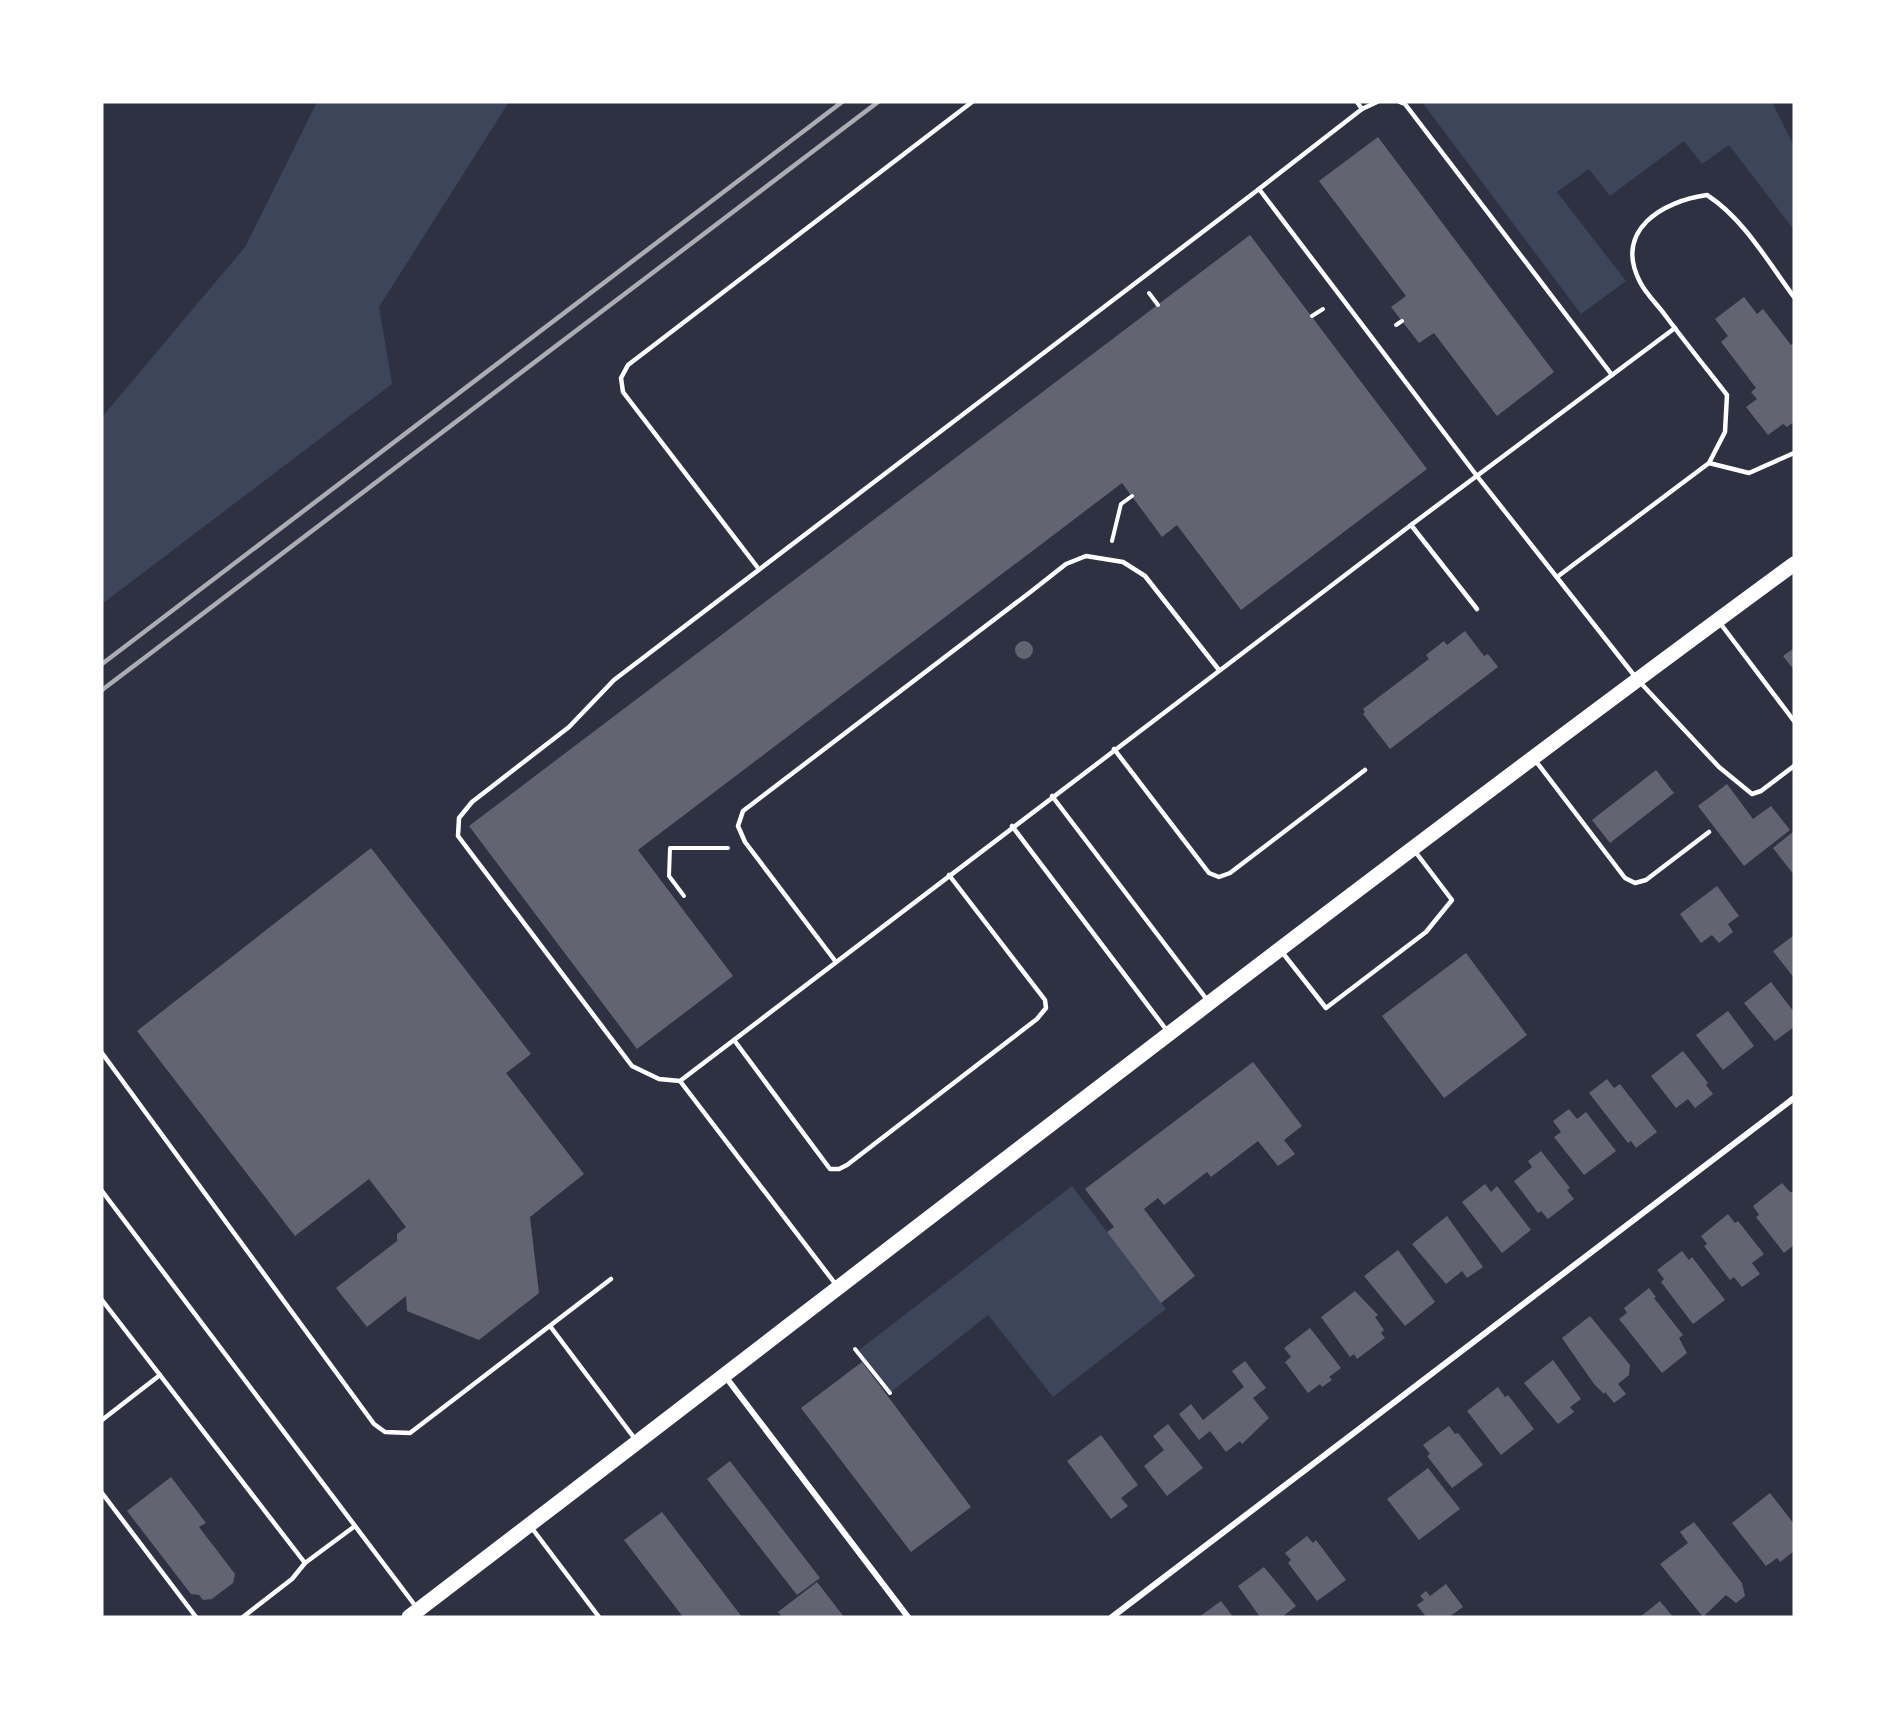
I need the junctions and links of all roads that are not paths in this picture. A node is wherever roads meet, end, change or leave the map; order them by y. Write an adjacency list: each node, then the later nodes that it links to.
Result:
1 (972, 102): 15 (lane)
2 (1357, 102): 5 (lane)
3 (1377, 102): 5 (lane)
4 (1400, 102): 9 (lane)
5 (1362, 109): 6 (lane)
6 (1259, 189): 12 (lane); 15 (lane)
7 (1794, 297): 8 (lane)
8 (1675, 328): 9 (lane); 11 (lane)
9 (1612, 375): 12 (lane)
10 (1794, 453): 11 (lane)
11 (1709, 463): 16 (lane)
12 (1477, 476): 13 (lane); 16 (lane)
13 (1411, 525): 17 (lane); 19 (lane)
14 (1794, 564): 18 (main road)
15 (758, 568): 37 (lane)
16 (1557, 577): 20 (lane)
17 (1477, 609)
18 (1717, 620): 20 (main road); 21 (lane)
19 (1219, 670): 22 (lane); 32 (lane)
20 (1637, 679): 23 (main road); 24 (lane)
21 (1794, 721)
22 (1114, 749): 25 (lane); 26 (lane)
23 (1533, 758): 28 (lane); 29 (main road)
24 (1794, 766)
25 (1365, 770)
26 (1052, 796): 27 (lane); 33 (lane)
27 (1012, 826): 30 (lane); 34 (lane)
28 (1709, 832)
29 (1413, 849): 31 (main road); 31 (lane)
30 (949, 875): 32 (lane); 35 (lane)
31 (1280, 950): 33 (main road)
32 (836, 962): 35 (lane)
33 (1210, 1004): 34 (main road)
34 (1170, 1034): 41 (main road)
35 (734, 1040): 37 (lane)
36 (102, 1053): 43 (lane)
37 (680, 1081): 41 (lane)
38 (1794, 1098): 57 (street)
39 (102, 1193): 50 (lane)
40 (611, 1279): 43 (lane)
41 (839, 1289): 45 (main road)
42 (102, 1300): 44 (lane)
43 (550, 1326): 47 (lane)
44 (160, 1375): 46 (lane); 51 (lane)
45 (724, 1376): 47 (main road); 56 (street)
46 (102, 1420)
47 (636, 1442): 49 (main road)
48 (102, 1493): 53 (lane)
49 (530, 1524): 52 (main road); 55 (lane)
50 (355, 1526): 51 (lane); 52 (lane)
51 (305, 1563): 54 (lane)
52 (414, 1614)
53 (196, 1617)
54 (243, 1617)
55 (599, 1617)
56 (908, 1617)
57 (1112, 1617)

